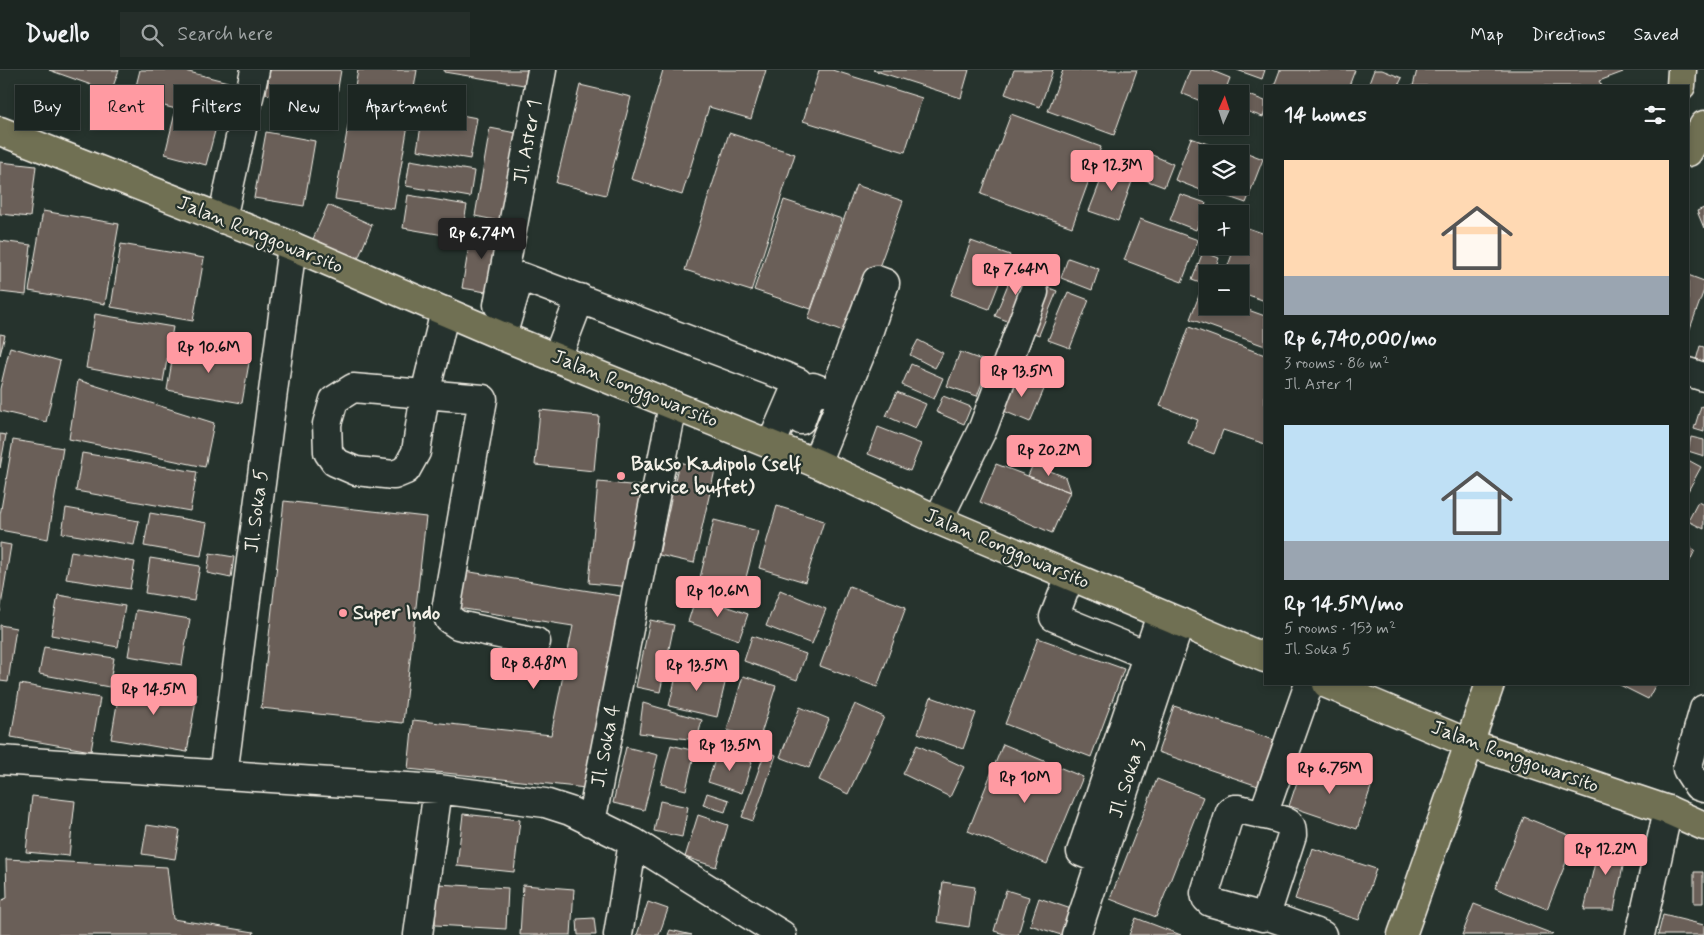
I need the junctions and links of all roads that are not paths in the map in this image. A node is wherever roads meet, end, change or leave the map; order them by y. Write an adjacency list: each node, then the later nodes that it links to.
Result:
1 (255, 70): 8 (street)
2 (542, 70): 13 (street, Jl. Aster 1)
3 (1682, 70): 4 (main road)
4 (1681, 85)
5 (1704, 125): 7 (main road)
6 (0, 131): 8 (main road, Jalan Ronggowarsito)
7 (1689, 150)
8 (222, 219): 9 (main road, Jalan Ronggowarsito)
9 (292, 246): 12 (main road, Jalan Ronggowarsito); 32 (street, Jl. Soka 5)
10 (1034, 292): 20 (street)
11 (576, 296): 13 (street); 14 (street); 18 (street)
12 (445, 311): 13 (main road, Jalan Ronggowarsito); 23 (street)
13 (498, 334): 14 (main road, Jalan Ronggowarsito)
14 (553, 356): 17 (main road, Jalan Ronggowarsito)
15 (1689, 372): 16 (street)
16 (1704, 377)
17 (673, 405): 18 (main road, Jalan Ronggowarsito); 37 (street, Jl. Soka 4)
18 (780, 448): 19 (main road, Jalan Ronggowarsito); 19 (street)
19 (816, 463): 20 (main road, Jalan Ronggowarsito)
20 (938, 520): 21 (main road, Jalan Ronggowarsito)
21 (1070, 576): 22 (main road, Jalan Ronggowarsito); 25 (street)
22 (1170, 618): 24 (main road, Jalan Ronggowarsito); 25 (street, Jl. Soka 3)
23 (536, 642)
24 (1264, 658)
25 (1157, 659): 44 (street, Jl. Soka 3)
26 (1309, 685): 36 (street)
27 (1329, 685): 30 (main road, Jalan Ronggowarsito)
28 (1490, 685): 30 (main road)
29 (1704, 710): 33 (street)
30 (1468, 743): 35 (main road, Jalan Ronggowarsito); 46 (main road)
31 (0, 760): 32 (street)
32 (223, 775): 34 (street)
33 (1704, 788)
34 (438, 789): 37 (street); 41 (street)
35 (1668, 810): 38 (main road, Jalan Ronggowarsito); 47 (street)
36 (1263, 815): 40 (street); 40 (street)
37 (591, 822): 39 (street)
38 (1704, 826)
39 (633, 842): 42 (street); 43 (street)
40 (1266, 915): 45 (street)
41 (418, 935)
42 (618, 935)
43 (782, 935)
44 (1076, 935)
45 (1322, 935)
46 (1402, 935)
47 (1640, 935)

